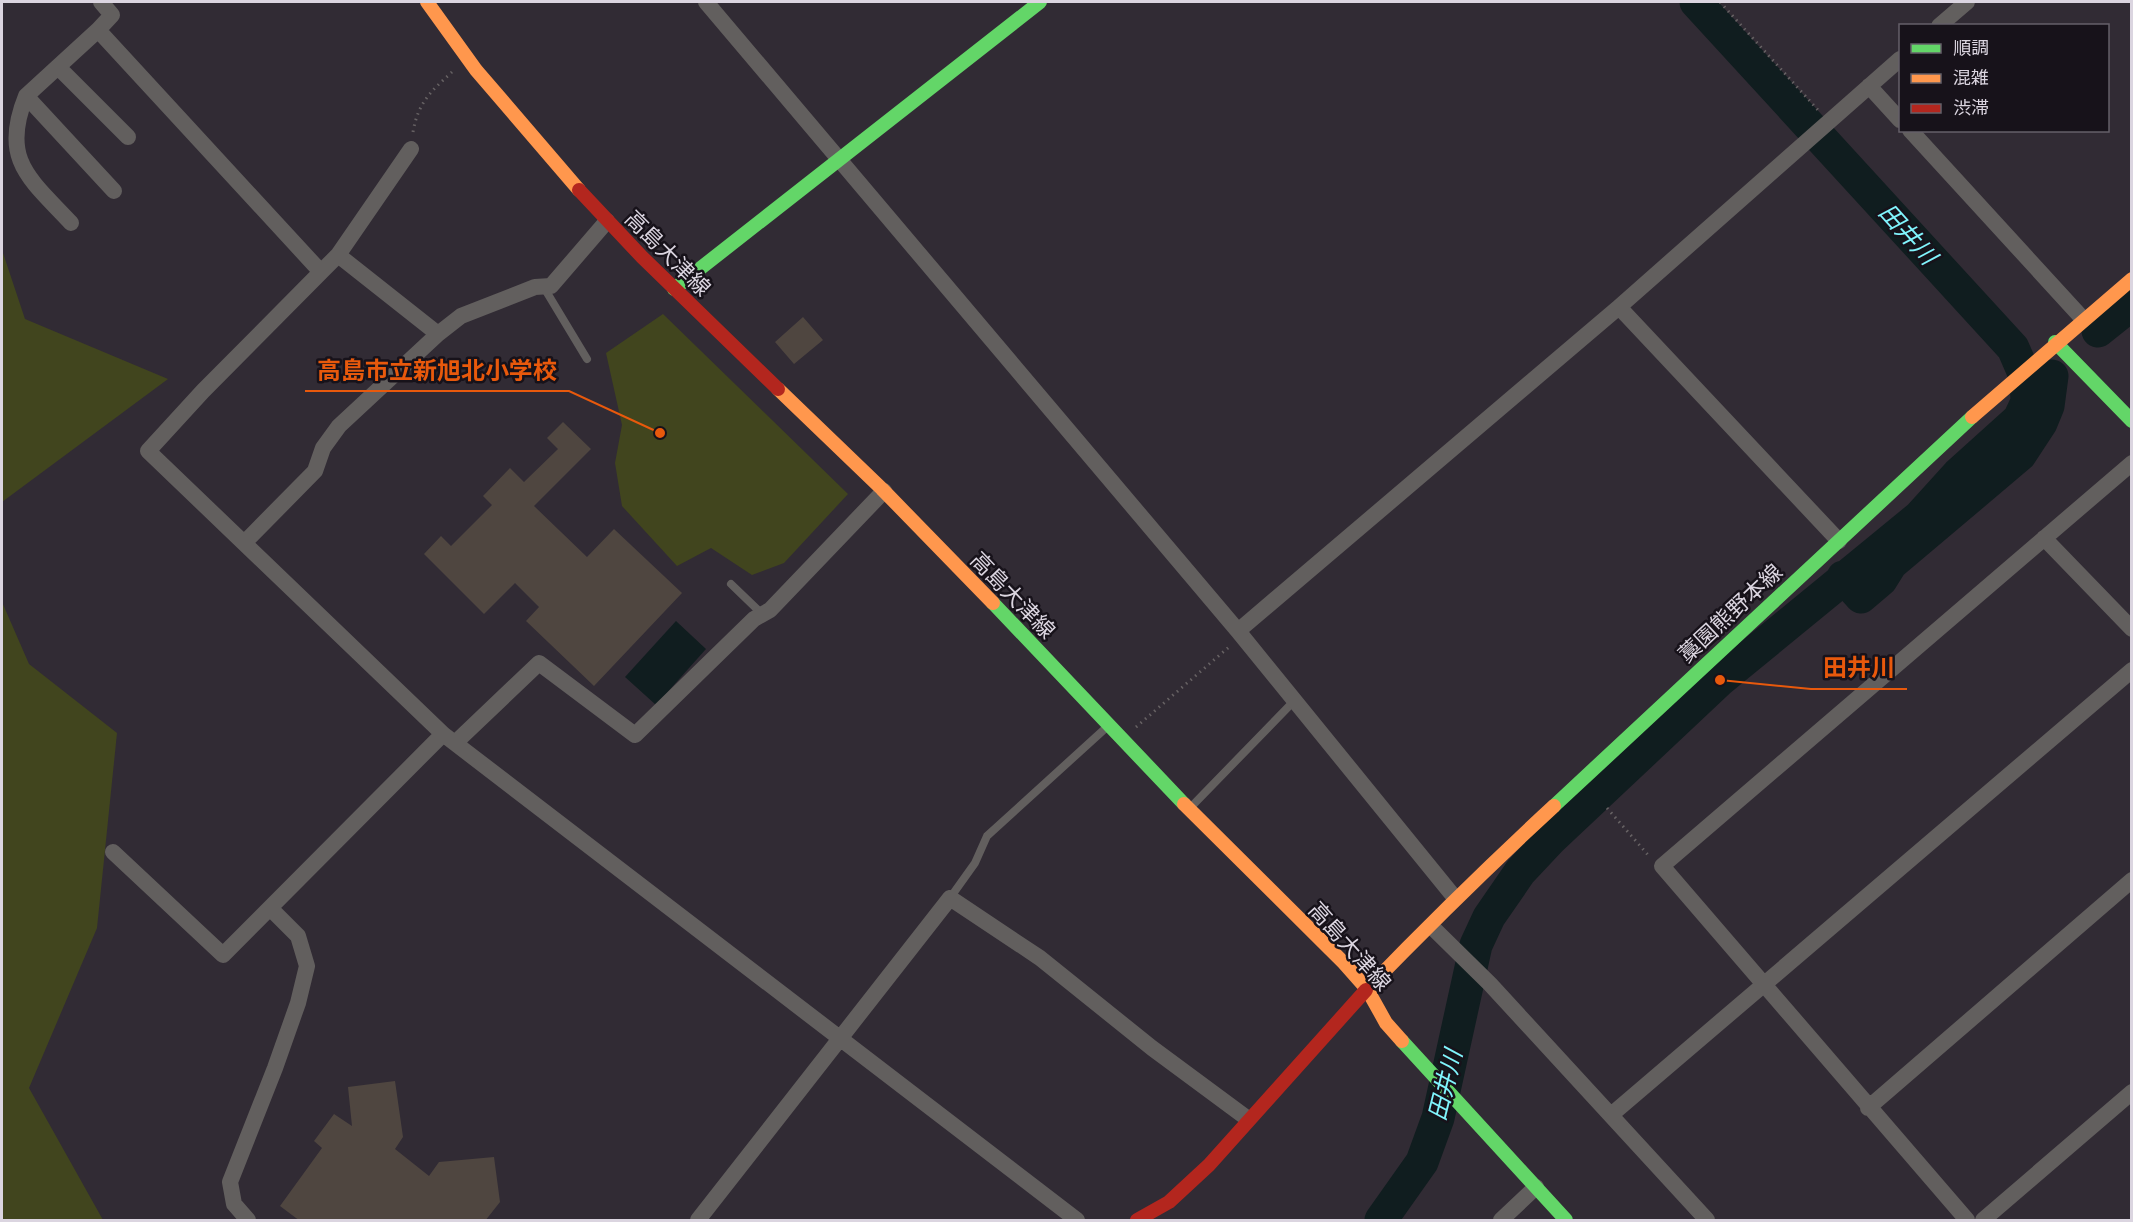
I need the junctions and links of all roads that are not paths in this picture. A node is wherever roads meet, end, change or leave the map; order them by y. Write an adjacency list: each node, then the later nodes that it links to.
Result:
1 (101, 2): 7 (street)
2 (427, 2): 18 (main road, 高島大津線)
3 (706, 2): 16 (street)
4 (1040, 2): 16 (main road)
5 (1967, 2): 6 (street)
6 (1942, 24)
7 (98, 30): 9 (street); 21 (street)
8 (1899, 60): 10 (street)
9 (58, 67): 11 (street); 14 (street)
10 (1869, 86): 12 (street); 25 (street)
11 (26, 96): 17 (street); 19 (street)
12 (1899, 119)
13 (1912, 132): 26 (street)
14 (128, 137)
15 (411, 149): 20 (street)
16 (840, 157): 24 (main road); 39 (street)
17 (114, 191)
18 (608, 221): 23 (street); 24 (main road, 高島大津線)
19 (71, 223)
20 (338, 255): 21 (street); 27 (street)
21 (321, 272): 35 (street)
22 (2132, 279): 26 (main road, 藁園熊野本線)
23 (543, 286): 27 (street); 29 (lane)
24 (674, 289): 32 (main road, 高島大津線)
25 (1619, 307): 34 (street); 39 (street)
26 (2083, 319): 28 (main road, 藁園熊野本線)
27 (438, 334): 35 (street)
28 (2055, 342): 30 (main road); 34 (main road, 藁園熊野本線)
29 (587, 359)
30 (2132, 421)
31 (2132, 463): 33 (street)
32 (884, 491): 37 (street); 42 (main road, 高島大津線)
33 (2044, 538): 38 (street); 51 (street)
34 (1839, 541): 48 (main road, 藁園熊野本線)
35 (245, 542): 43 (street)
36 (731, 584): 37 (lane)
37 (762, 614): 43 (street)
38 (2132, 628)
39 (1238, 631): 41 (street)
40 (2132, 670): 51 (street)
41 (1295, 700): 44 (lane); 48 (street)
42 (1108, 726): 44 (main road, 高島大津線); 47 (lane)
43 (449, 739): 49 (street); 53 (street)
44 (1189, 809): 52 (main road, 高島大津線)
45 (113, 852): 49 (street)
46 (2132, 880): 55 (street)
47 (950, 898): 53 (street); 57 (street)
48 (1455, 898): 50 (main road, 藁園熊野本線)
49 (270, 908): 59 (street)
50 (1431, 926): 52 (main road, 藁園熊野本線); 56 (street)
51 (1762, 984): 55 (street); 56 (street)
52 (1367, 989): 57 (main road, 藁園熊野本線); 58 (main road, 高島大津線)
53 (840, 1039): 60 (street); 61 (street)
54 (2132, 1092): 67 (street)
55 (1868, 1108): 66 (street)
56 (1611, 1115): 65 (street)
57 (1248, 1119): 62 (main road, 藁園熊野本線)
58 (1536, 1186): 63 (street); 64 (main road, 高島大津線)
59 (248, 1221)
60 (698, 1221)
61 (1077, 1221)
62 (1137, 1221)
63 (1502, 1221)
64 (1566, 1221)
65 (1707, 1221)
66 (1967, 1221)
67 (1983, 1221)

